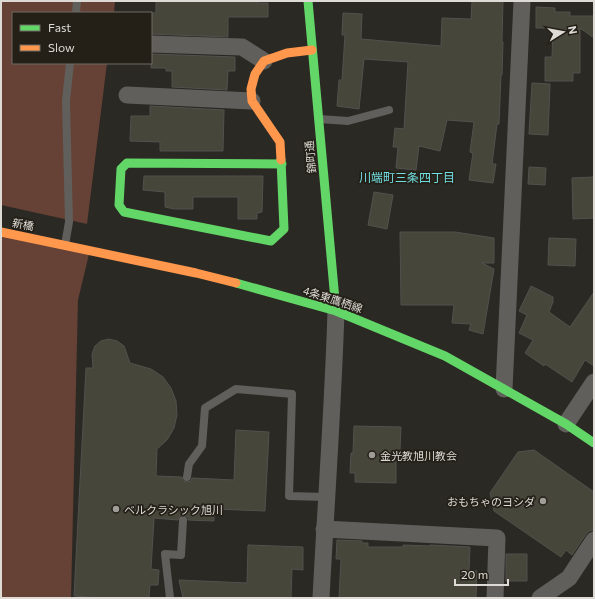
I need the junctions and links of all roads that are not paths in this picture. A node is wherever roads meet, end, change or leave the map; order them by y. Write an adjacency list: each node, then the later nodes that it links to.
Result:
1 (77, 1): 4 (lane)
2 (308, 1): 6 (street, 錦町通)
3 (522, 1): 19 (street)
4 (76, 12)
5 (152, 44): 7 (street)
6 (312, 50): 7 (street); 12 (street, 錦町通)
7 (264, 61): 10 (street)
8 (70, 64): 16 (lane)
9 (127, 95): 10 (street)
10 (252, 101): 13 (street)
11 (389, 110): 12 (lane)
12 (318, 119): 17 (street, 錦町通)
13 (282, 164): 13 (street)
14 (1, 232): 15 (street, 新橋)
15 (41, 240): 16 (street, 4条東鷹栖線)
16 (65, 245): 17 (street, 4条東鷹栖線)
17 (336, 311): 19 (street, 4条東鷹栖線); 23 (street)
18 (594, 382): 20 (street)
19 (504, 388): 20 (street, 4条東鷹栖線)
20 (566, 424): 21 (street, 4条東鷹栖線)
21 (594, 443)
22 (187, 477): 23 (lane)
23 (326, 497): 25 (street)
24 (183, 520): 27 (lane)
25 (324, 528): 28 (street); 29 (street)
26 (594, 540): 30 (street)
27 (170, 598)
28 (321, 598)
29 (495, 598)
30 (540, 598)

